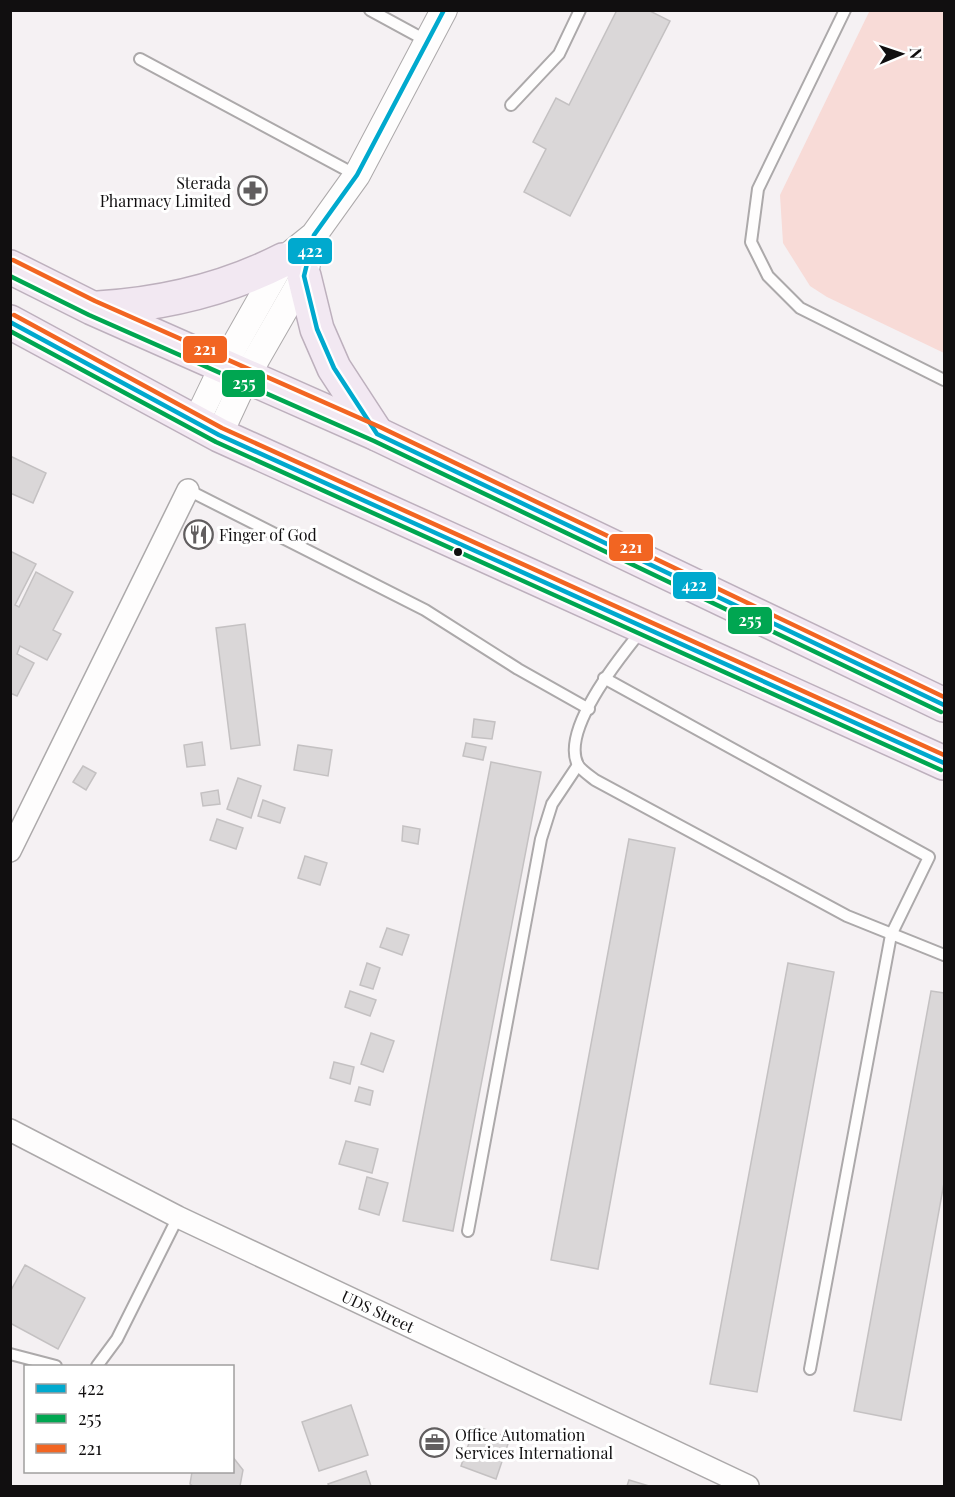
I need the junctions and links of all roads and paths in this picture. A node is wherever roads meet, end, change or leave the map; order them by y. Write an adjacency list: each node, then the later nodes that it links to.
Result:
1 (370, 10): 5 (lane)
2 (444, 10): 5 (street)
3 (580, 10): 7 (lane)
4 (845, 10): 14 (lane)
5 (428, 41): 8 (street)
6 (140, 59): 8 (lane)
7 (511, 105)
8 (357, 175): 10 (street)
9 (10, 267): 11 (highway)
10 (293, 268): 11 (highway); 13 (street); 16 (highway)
11 (92, 308): 13 (highway)
12 (10, 322): 15 (highway)
13 (235, 371): 15 (street); 16 (highway)
14 (945, 380)
15 (207, 429): 18 (highway)
16 (377, 434): 20 (highway)
17 (188, 490): 21 (lane); 24 (street)
18 (644, 627): 19 (lane); 22 (highway)
19 (604, 678): 21 (lane); 25 (lane)
20 (945, 705)
21 (589, 709): 23 (lane)
22 (945, 763)
23 (578, 765): 25 (lane); 29 (lane)
24 (10, 851)
25 (891, 935): 26 (lane); 33 (lane)
26 (945, 956)
27 (10, 1130): 28 (street, UDS Street)
28 (178, 1217): 32 (lane); 34 (street, UDS Street)
29 (468, 1231)
30 (10, 1354): 31 (lane)
31 (52, 1365)
32 (97, 1365)
33 (810, 1369)
34 (741, 1485)

